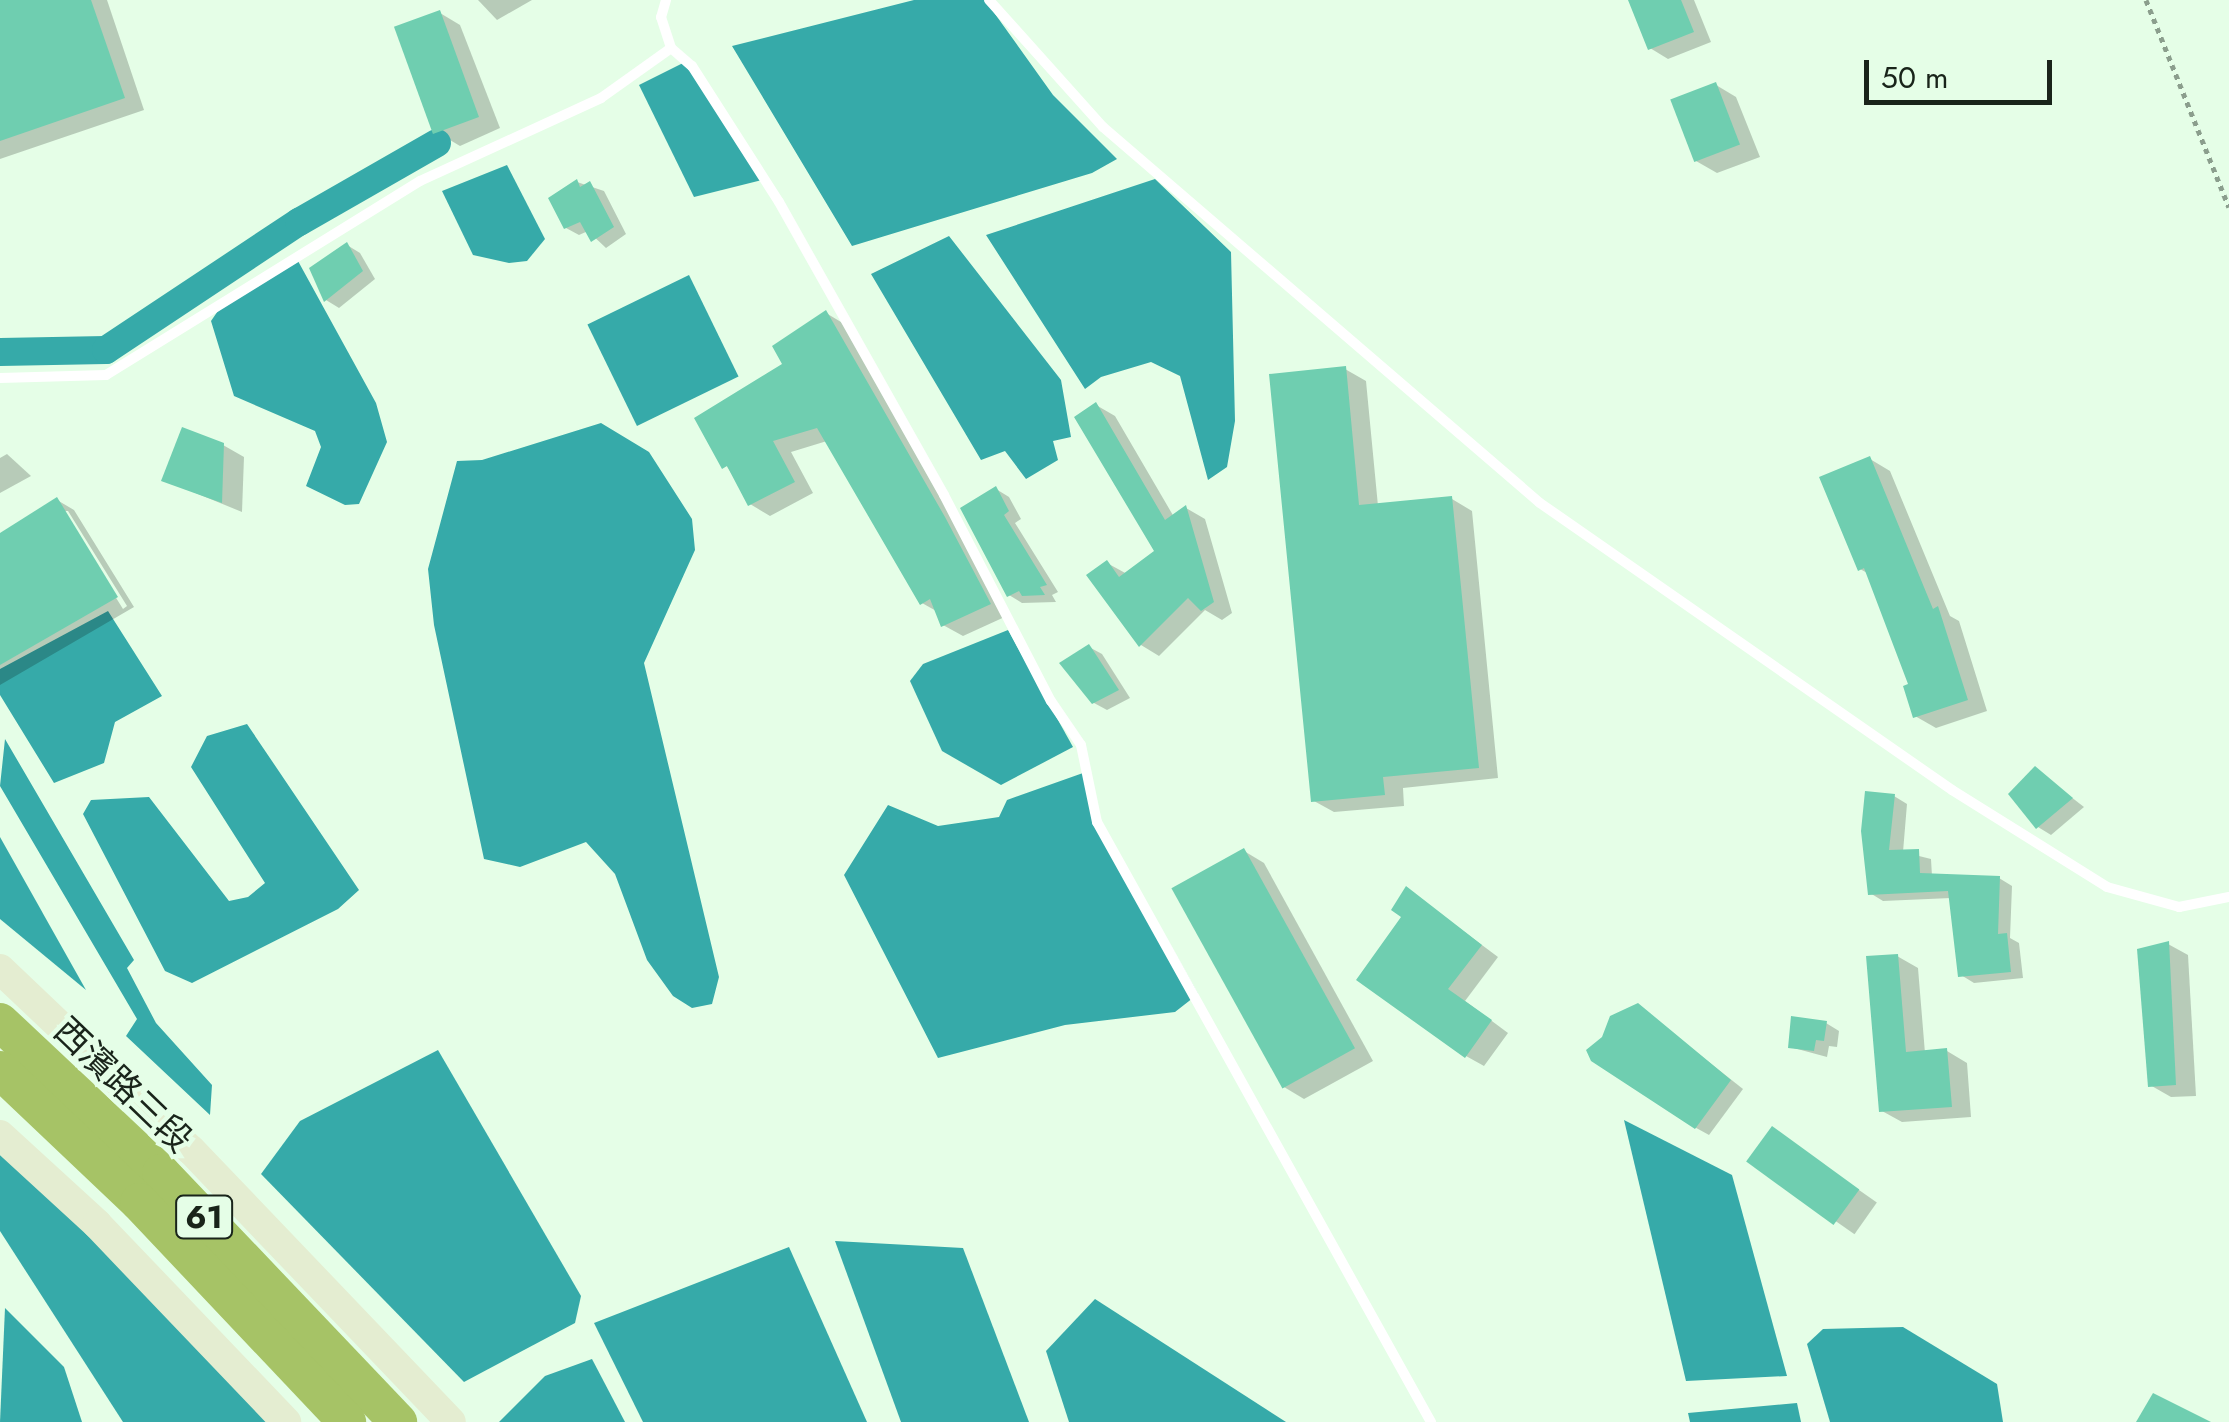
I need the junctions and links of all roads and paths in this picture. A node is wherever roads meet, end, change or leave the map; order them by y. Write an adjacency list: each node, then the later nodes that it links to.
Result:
1 (666, 0): 4 (lane)
2 (989, 0): 7 (lane)
3 (2146, 0): 5 (path)
4 (671, 48): 6 (lane); 16 (lane)
5 (2229, 207)
6 (0, 378)
7 (2229, 896)
8 (0, 969): 15 (street, 西濱路三段)
9 (0, 1022): 14 (highway, 61)
10 (0, 1070): 13 (highway, 61)
11 (0, 1135): 12 (street)
12 (286, 1422)
13 (347, 1422)
14 (398, 1422)
15 (450, 1422)
16 (1431, 1422)

